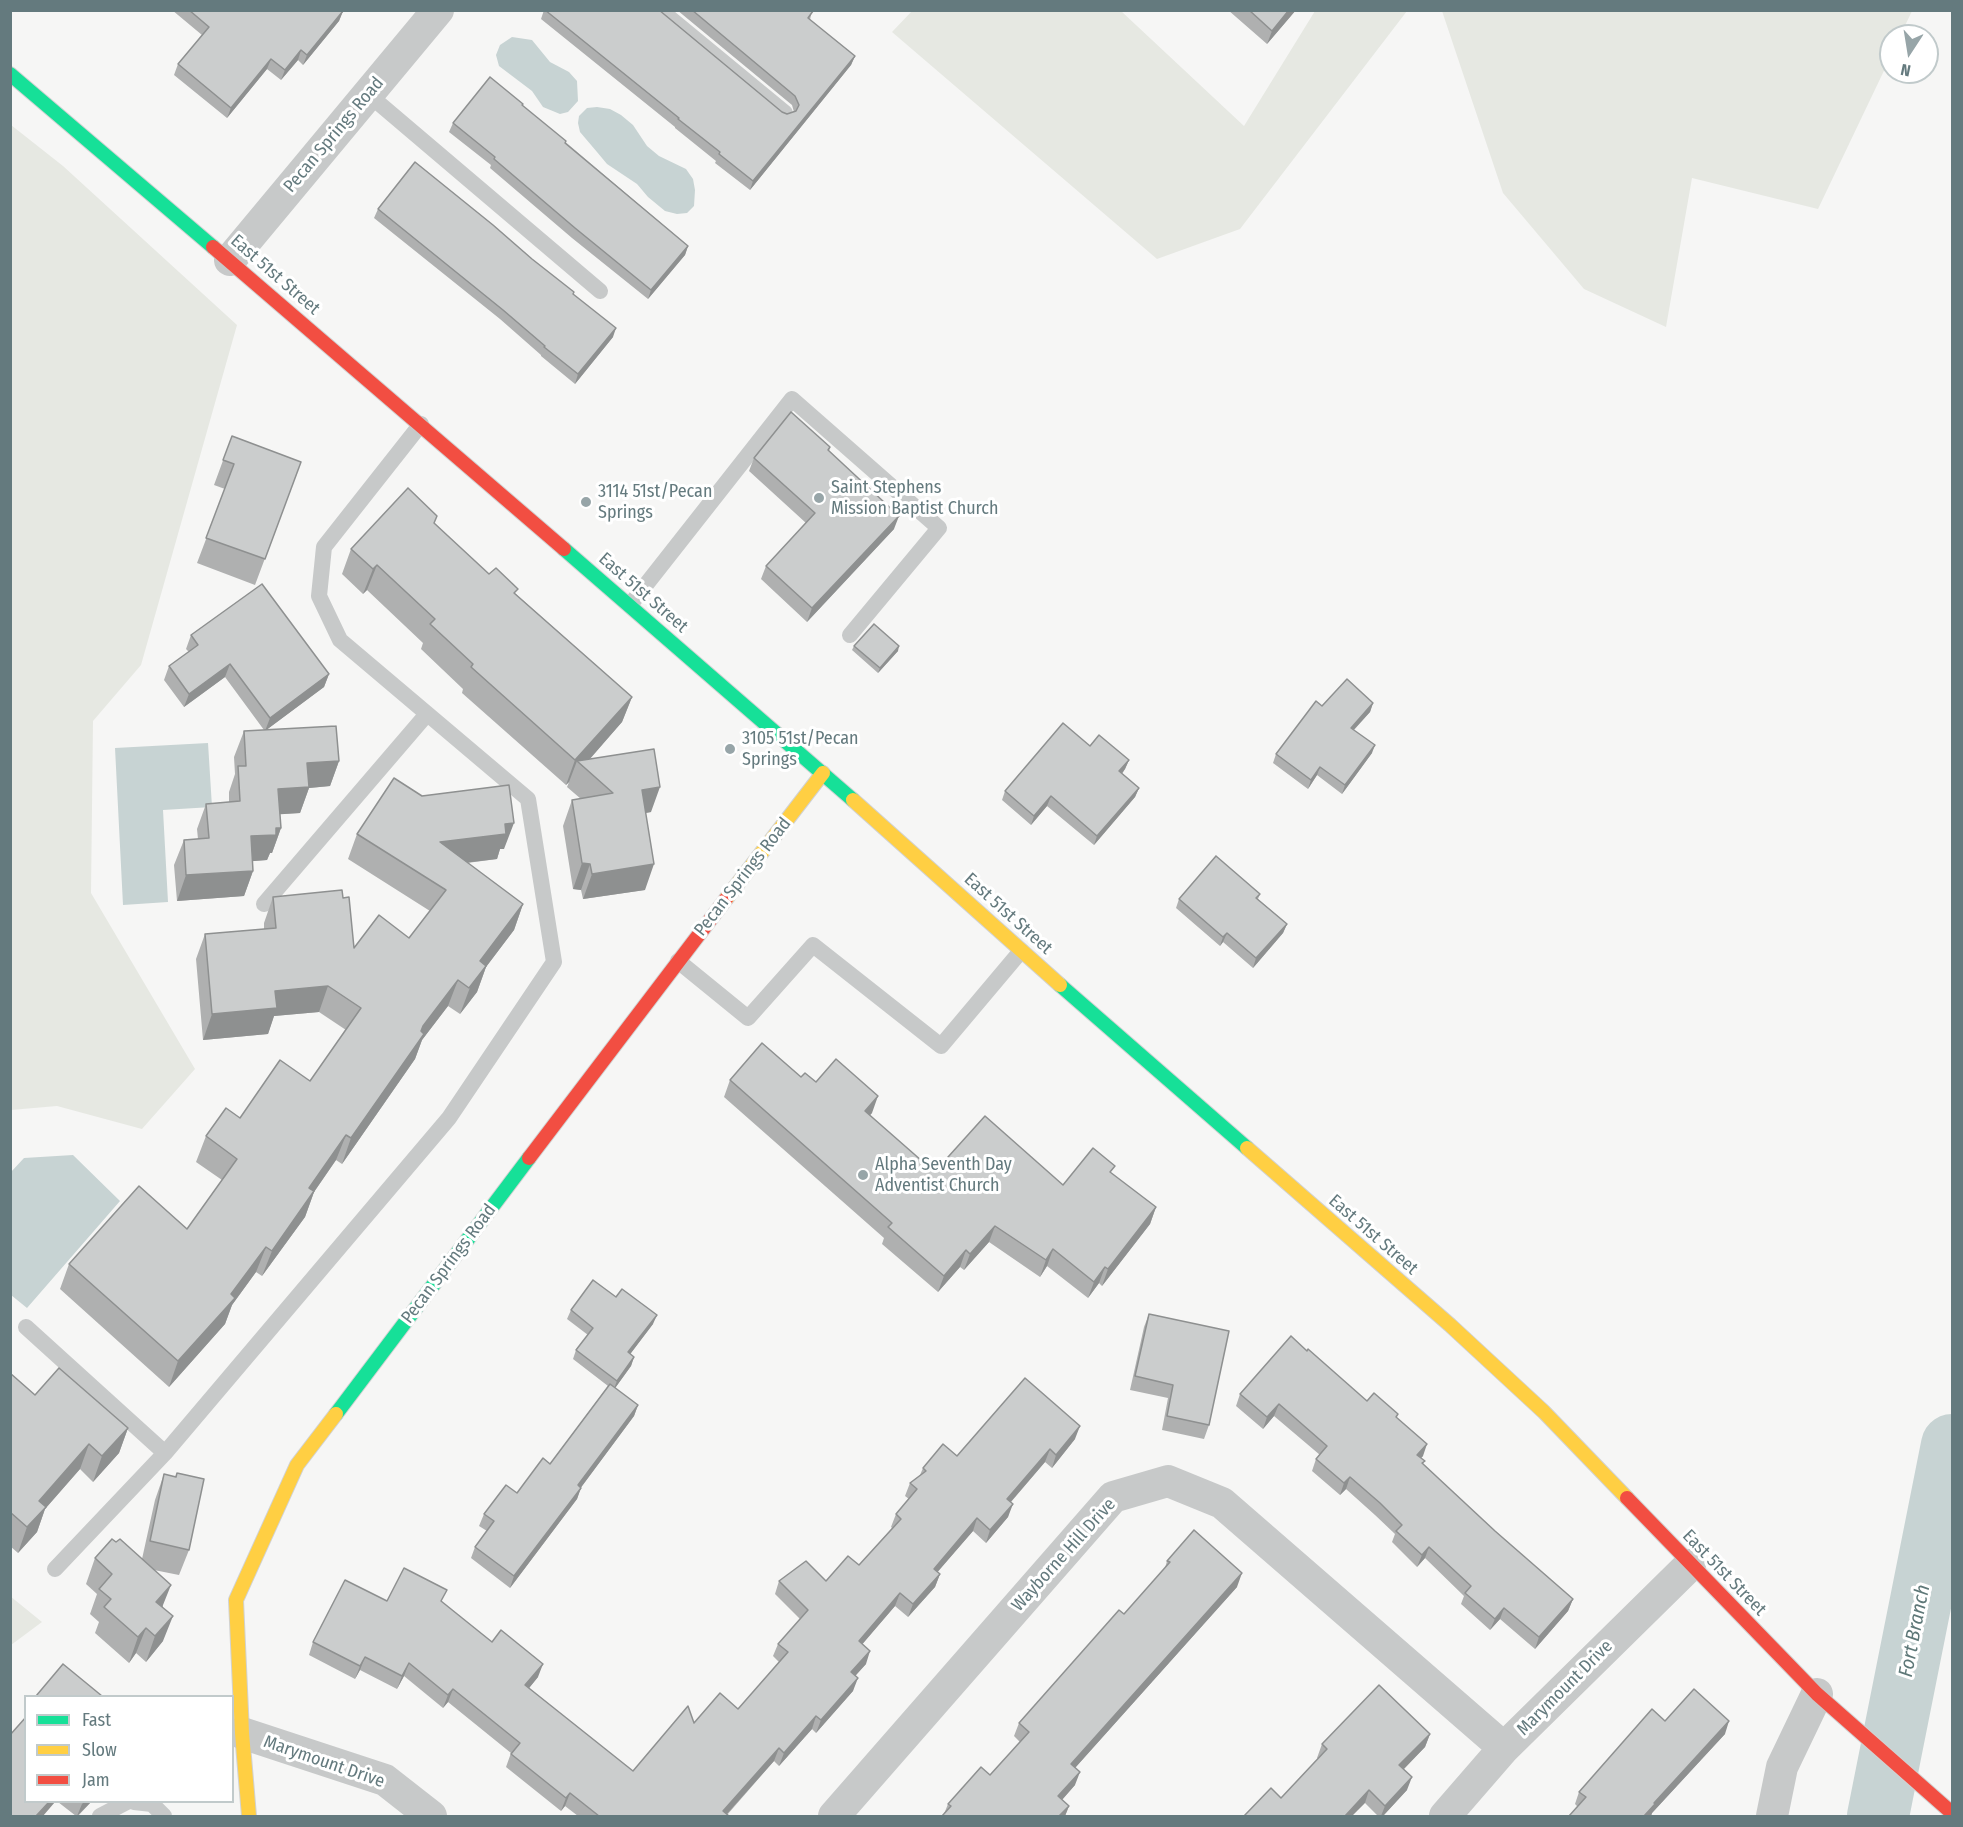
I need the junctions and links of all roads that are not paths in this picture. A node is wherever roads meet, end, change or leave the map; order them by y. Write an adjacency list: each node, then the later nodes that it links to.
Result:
1 (438, 10): 4 (street, Pecan Springs Road)
2 (660, 10): 5 (lane)
3 (10, 74): 6 (main road, East 51st Street)
4 (368, 94): 6 (street, Pecan Springs Road); 7 (lane)
5 (785, 113)
6 (230, 260): 8 (main road, East 51st Street)
7 (600, 291)
8 (422, 424): 9 (main road, East 51st Street); 11 (lane)
9 (630, 605): 10 (lane); 12 (main road, East 51st Street)
10 (850, 635)
11 (427, 714): 13 (lane); 17 (lane)
12 (823, 773): 14 (main road, East 51st Street); 15 (main road, Pecan Springs Road)
13 (264, 904)
14 (1021, 951): 15 (lane); 18 (main road, East 51st Street)
15 (678, 961): 21 (main road, Pecan Springs Road)
16 (26, 1327): 17 (lane)
17 (165, 1453): 19 (lane)
18 (1690, 1565): 20 (main road, East 51st Street); 22 (street, Marymount Drive)
19 (55, 1569)
20 (1817, 1694): 25 (main road, East 51st Street); 32 (street)
21 (243, 1733): 28 (main road, Pecan Springs Road); 29 (street, Marymount Drive)
22 (1504, 1748): 30 (street, Wayborne Hill Drive); 31 (street, Marymount Drive)
23 (125, 1803): 26 (lane)
24 (143, 1803): 27 (lane)
25 (1953, 1813)
26 (100, 1816)
27 (164, 1816)
28 (249, 1816)
29 (431, 1816)
30 (834, 1816)
31 (1445, 1816)
32 (1772, 1816)

